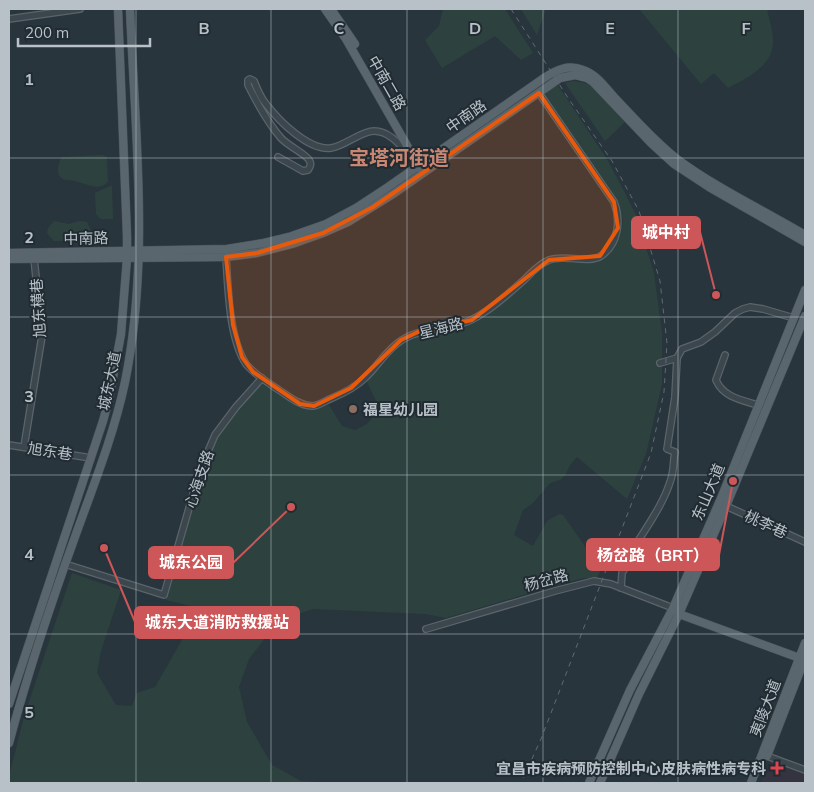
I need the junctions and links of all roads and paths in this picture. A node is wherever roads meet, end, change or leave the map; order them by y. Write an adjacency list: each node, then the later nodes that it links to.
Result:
1 (80, 9): 6 (street)
2 (118, 9): 13 (main road, 城东大道)
3 (130, 9): 14 (main road, 城东大道)
4 (325, 9): 9 (main road, 中南二路)
5 (331, 9): 9 (main road, 中南二路)
6 (9, 19)
7 (539, 93): 9 (main road, 中南路); 11 (main road, 中南路); 24 (street, 星海路)
8 (278, 157): 9 (street)
9 (423, 168): 10 (main road, 中南路); 14 (main road, 中南路); 15 (main road, 中南路)
10 (805, 235)
11 (805, 242)
12 (9, 253): 13 (main road, 中南路)
13 (127, 255): 14 (main road, 中南路); 17 (main road, 中南路); 28 (main road, 城东大道)
14 (138, 255): 15 (main road, 中南路); 31 (main road, 城东大道)
15 (226, 257): 24 (street, 星海路)
16 (9, 258): 17 (main road, 中南路)
17 (34, 258): 27 (street, 旭东横巷)
18 (805, 290): 20 (main road, 东山大道)
19 (805, 316): 29 (main road, 东山大道)
20 (794, 318): 22 (street); 25 (main road, 东山大道)
21 (725, 355): 25 (street)
22 (677, 358): 23 (street); 32 (street)
23 (660, 363)
24 (262, 378): 31 (street, 心海支路)
25 (758, 405): 33 (main road, 东山大道)
26 (9, 445): 27 (street, 旭东巷)
27 (24, 447): 28 (street, 旭东巷)
28 (91, 458): 37 (main road, 城东大道)
29 (726, 506): 30 (street, 桃李巷); 33 (main road, 东山大道)
30 (805, 542)
31 (65, 564): 38 (main road, 城东大道)
32 (621, 588): 33 (street, 杨岔路); 34 (street, 杨岔路)
33 (677, 611): 36 (main road, 杨岔路); 41 (main road, 东山大道); 42 (main road, 东山大道)
34 (426, 629)
35 (805, 643): 36 (main road, 夷陵大道)
36 (803, 658): 39 (main road, 夷陵大道); 43 (main road, 夷陵大道)
37 (9, 704)
38 (9, 743)
39 (767, 756): 40 (street); 44 (main road, 夷陵大道)
40 (805, 770)
41 (589, 783)
42 (600, 783)
43 (751, 783)
44 (756, 783)

